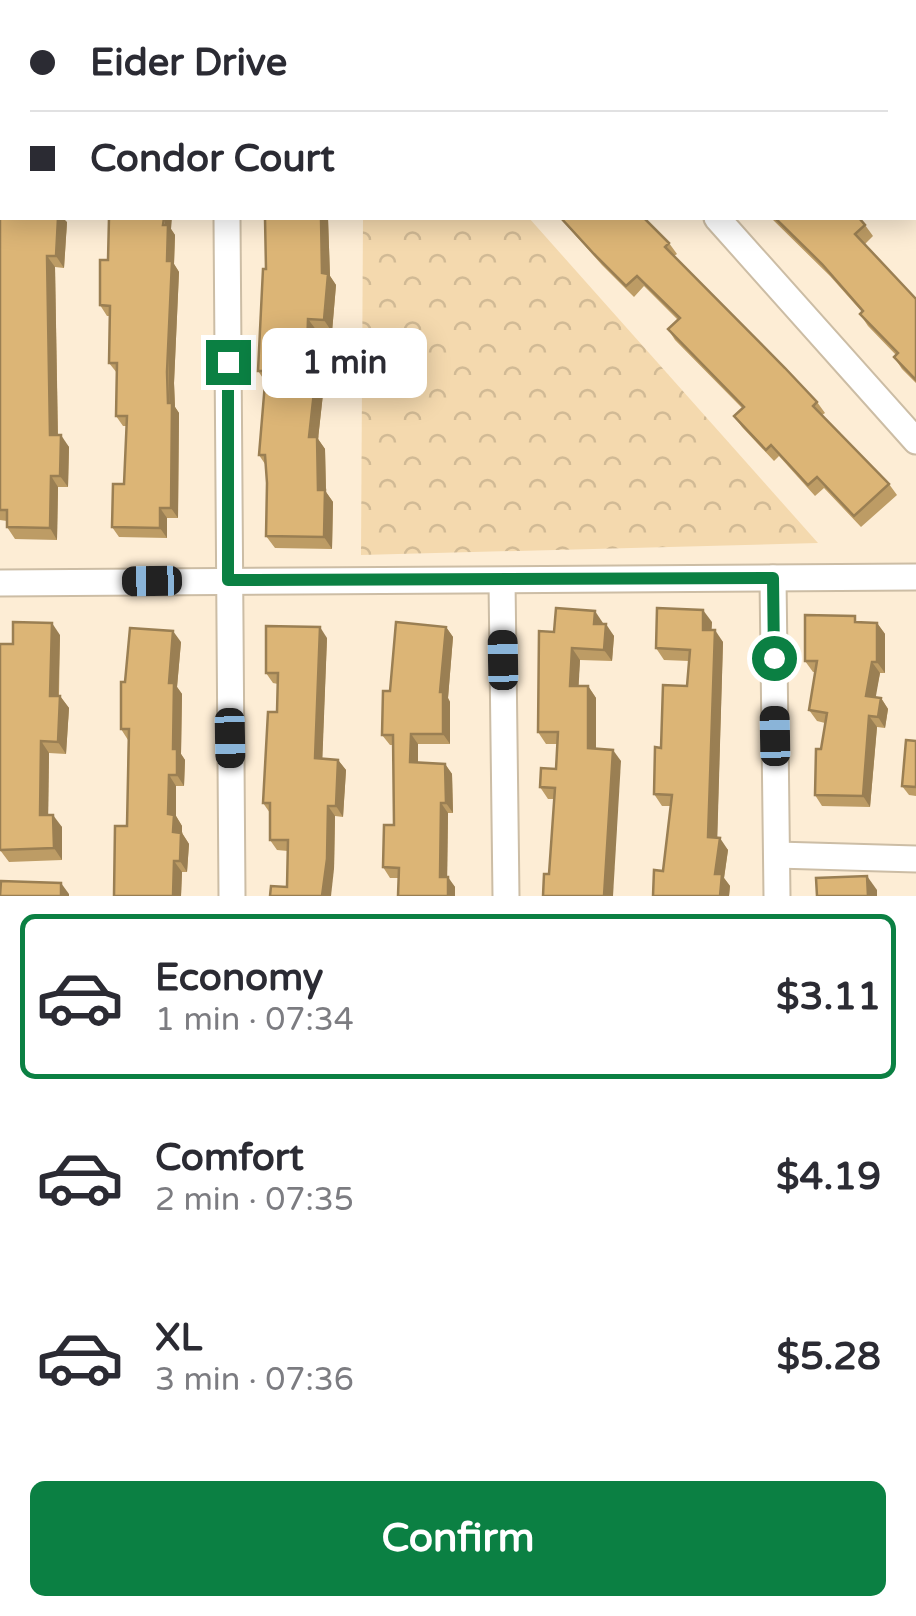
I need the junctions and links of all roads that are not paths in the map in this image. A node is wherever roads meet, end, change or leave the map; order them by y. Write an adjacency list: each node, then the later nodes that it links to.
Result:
1 (227, 220): 6 (street)
2 (719, 220): 3 (street)
3 (916, 441)
4 (916, 577): 5 (street)
5 (773, 578): 7 (street); 9 (street)
6 (228, 580): 7 (street); 8 (street); 11 (street)
7 (502, 581): 12 (street)
8 (0, 583)
9 (777, 855): 10 (street); 13 (street)
10 (916, 859)
11 (232, 896)
12 (506, 896)
13 (777, 896)

